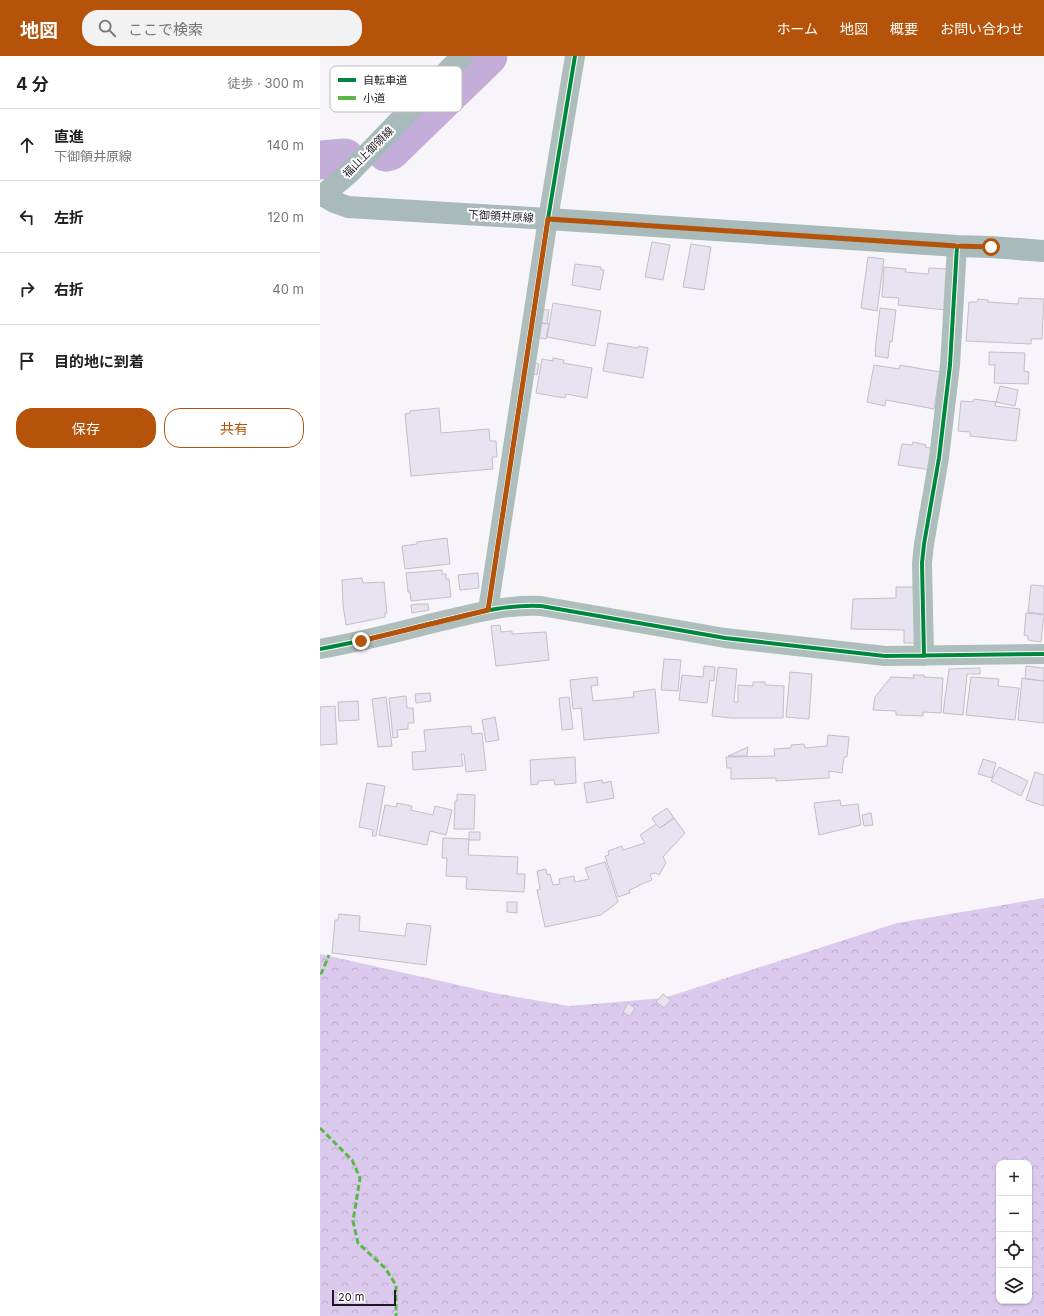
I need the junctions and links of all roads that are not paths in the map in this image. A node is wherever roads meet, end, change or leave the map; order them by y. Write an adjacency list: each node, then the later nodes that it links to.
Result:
1 (462, 56): 3 (main road, 福山上御領線)
2 (574, 56): 6 (street)
3 (452, 66)
4 (408, 112): 5 (main road, 福山上御領線)
5 (321, 196): 6 (main road, 下御領井原線)
6 (548, 219): 7 (main road, 下御領井原線); 9 (street)
7 (957, 246): 8 (main road, 下御領井原線); 12 (street)
8 (1044, 251)
9 (488, 610): 10 (street); 12 (street)
10 (320, 649)
11 (1044, 654): 12 (street)
12 (924, 656)

